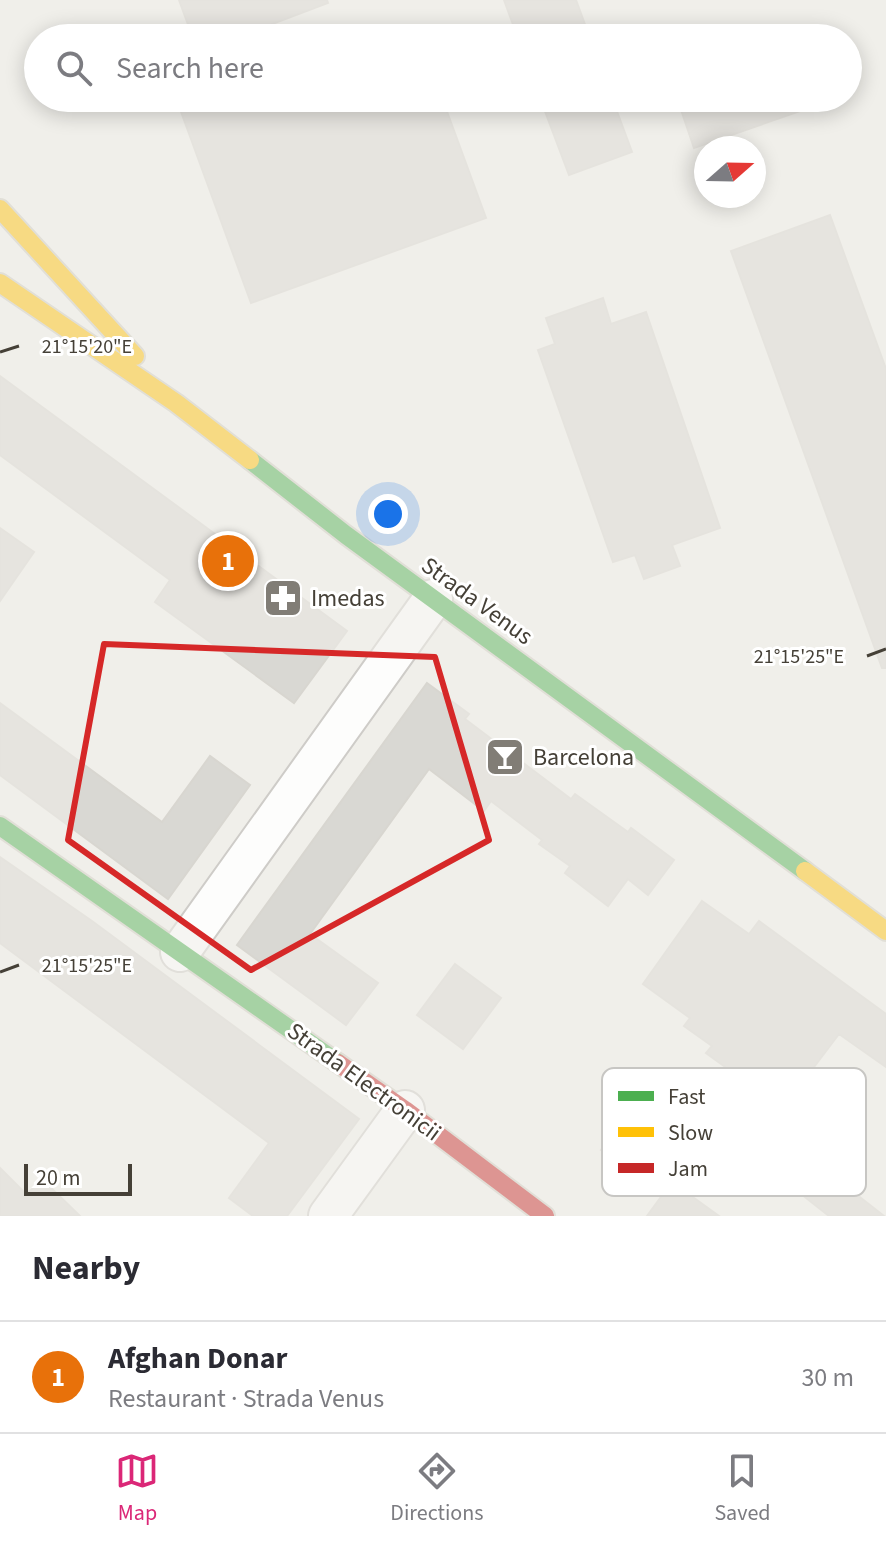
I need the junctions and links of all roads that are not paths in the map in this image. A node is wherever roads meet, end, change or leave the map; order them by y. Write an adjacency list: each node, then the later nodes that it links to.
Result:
1 (0, 209): 3 (main road)
2 (0, 283): 3 (main road, Strada Venus)
3 (176, 403): 4 (main road, Strada Venus)
4 (433, 599): 6 (main road, Strada Venus); 7 (street)
5 (0, 826): 7 (main road, Strada Electronicii)
6 (886, 931)
7 (180, 952): 8 (main road, Strada Electronicii)
8 (405, 1110): 9 (street); 10 (main road, Strada Electronicii)
9 (328, 1216)
10 (545, 1216)

